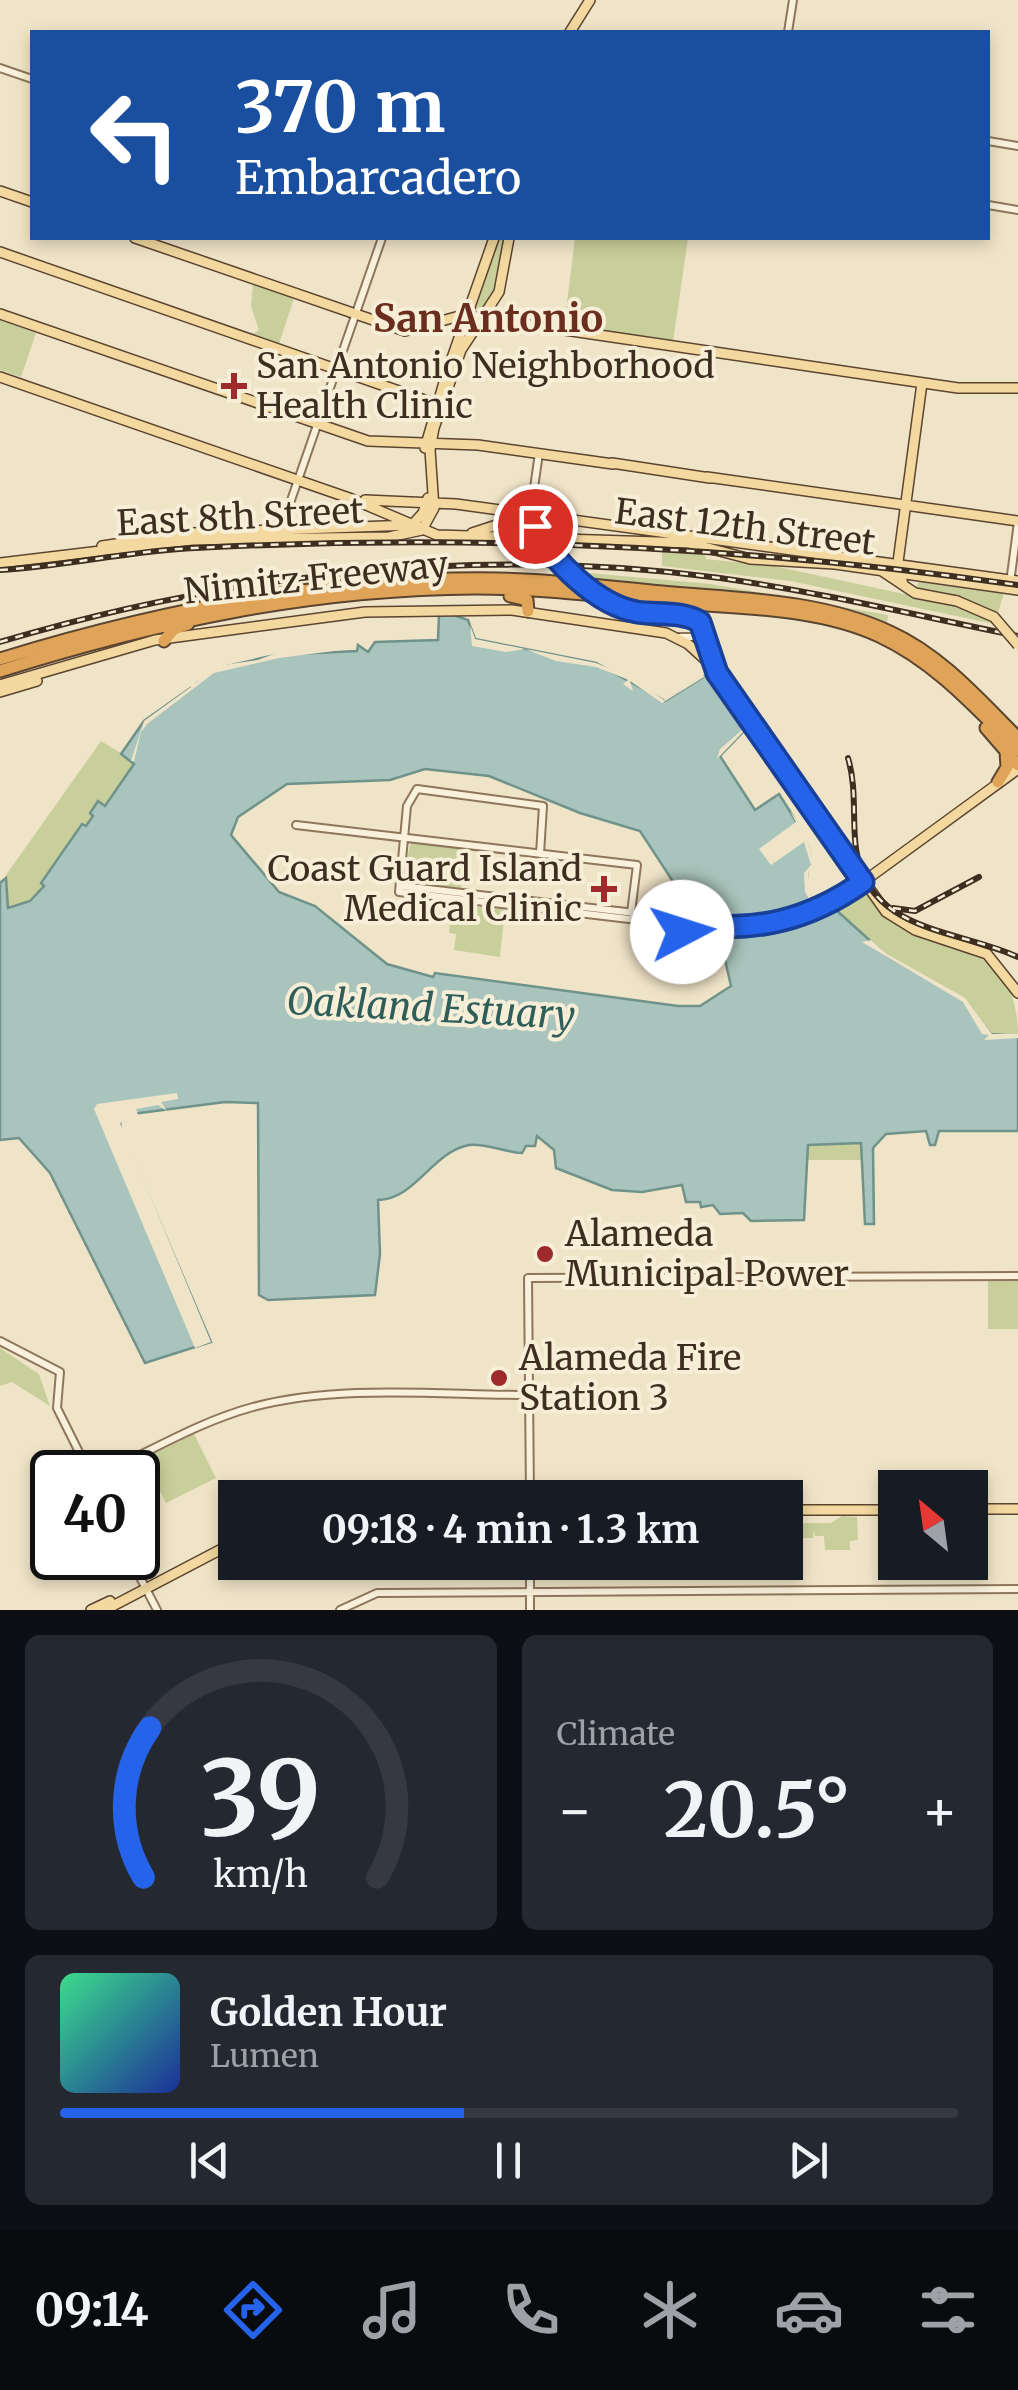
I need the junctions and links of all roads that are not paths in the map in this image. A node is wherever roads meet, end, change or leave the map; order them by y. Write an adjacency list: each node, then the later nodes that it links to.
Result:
1 (588, 0): 3 (main road)
2 (793, 0): 4 (street)
3 (569, 30)
4 (788, 30)
5 (0, 68): 6 (street)
6 (30, 78)
7 (990, 141): 8 (street)
8 (1018, 146)
9 (0, 191): 10 (main road)
10 (30, 201)
11 (990, 206): 12 (street)
12 (1018, 210)
13 (141, 240): 20 (main road)
14 (381, 240): 20 (street)
15 (492, 240): 18 (main road); 21 (main road)
16 (510, 240): 18 (main road)
17 (0, 252): 23 (main road)
18 (507, 258): 22 (main road)
19 (0, 314): 28 (main road)
20 (355, 314): 21 (main road); 23 (street)
21 (467, 316): 22 (main road); 27 (main road)
22 (482, 318): 25 (main road); 27 (main road)
23 (336, 368): 27 (main road); 28 (street)
24 (0, 377): 31 (main road, East 12th Street)
25 (922, 383): 26 (main road); 34 (main road)
26 (1018, 388)
27 (439, 404): 29 (main road)
28 (316, 424): 29 (main road); 31 (street)
29 (428, 443): 30 (main road); 33 (main road)
30 (539, 453): 34 (main road); 35 (street)
31 (297, 480): 32 (main road, East 12th Street); 41 (street)
32 (352, 499): 33 (main road, East 12th Street); 36 (main road, East 12th Street)
33 (431, 501): 35 (main road, East 12th Street); 38 (main road)
34 (905, 504): 37 (main road); 44 (main road)
35 (532, 515): 39 (street); 44 (main road, East 12th Street)
36 (395, 517): 38 (main road, East 12th Street); 40 (main road)
37 (1018, 521): 48 (street)
38 (417, 527): 40 (main road, East 8th Street); 41 (main road, East 8th Street); 42 (main road, East 12th Street)
39 (534, 527): 42 (main road); 53 (street, bridge)
40 (391, 528): 41 (main road, East 8th Street)
41 (280, 534): 43 (main road, East 8th Street)
42 (460, 536): 45 (main road, East 12th Street)
43 (0, 560)
44 (897, 568): 45 (main road, East 12th Street); 46 (main road, East 12th Street); 47 (main road); 48 (main road, East 12th Street)
45 (881, 571): 47 (main road)
46 (923, 577): 48 (main road, East 12th Street); 50 (main road)
47 (902, 585): 50 (main road)
48 (1014, 585)
49 (426, 590): 51 (highway, Nimitz Freeway); 52 (highway); 67 (highway, Nimitz Freeway)
50 (919, 595): 58 (main road, bridge)
51 (241, 609): 54 (highway); 62 (highway, Nimitz Freeway)
52 (528, 611): 54 (main road); 55 (main road)
53 (704, 628): 55 (street); 57 (street); 59 (street)
54 (182, 631): 56 (highway)
55 (675, 636): 59 (main road)
56 (164, 641): 64 (main road)
57 (708, 641): 59 (street); 63 (street)
58 (1018, 645)
59 (699, 653): 63 (main road)
60 (0, 655): 61 (highway, Nimitz Freeway)
61 (948, 669): 65 (highway); 66 (highway, Nimitz Freeway)
62 (0, 670)
63 (717, 673): 73 (main road)
64 (0, 688)
65 (1018, 728)
66 (1018, 738)
67 (1012, 751): 68 (highway, Nimitz Freeway); 69 (highway)
68 (1018, 769): 69 (main road)
69 (996, 785): 73 (main road)
70 (296, 825): 71 (street)
71 (406, 838): 72 (street); 72 (street); 74 (street)
72 (540, 854): 75 (street)
73 (863, 882): 77 (street); 79 (main road)
74 (400, 889): 75 (street); 78 (street)
75 (631, 912): 76 (street)
76 (670, 918): 77 (street); 78 (street)
77 (685, 924): 78 (street)
78 (673, 929)
79 (1018, 993)
80 (1018, 1276): 82 (street)
81 (0, 1341): 83 (street)
82 (529, 1395): 84 (street); 85 (street)
83 (78, 1450)
84 (150, 1450)
85 (530, 1480)
86 (1018, 1509): 89 (main road)
87 (803, 1510): 88 (main road)
88 (878, 1510)
89 (988, 1510)
90 (218, 1550): 93 (main road)
91 (141, 1580): 93 (street)
92 (530, 1580): 95 (street)
93 (145, 1587): 96 (main road); 97 (main road); 98 (street)
94 (1018, 1590): 95 (street)
95 (530, 1592): 99 (street); 100 (street)
96 (92, 1610)
97 (105, 1610)
98 (157, 1610)
99 (340, 1610)
100 (530, 1610)

